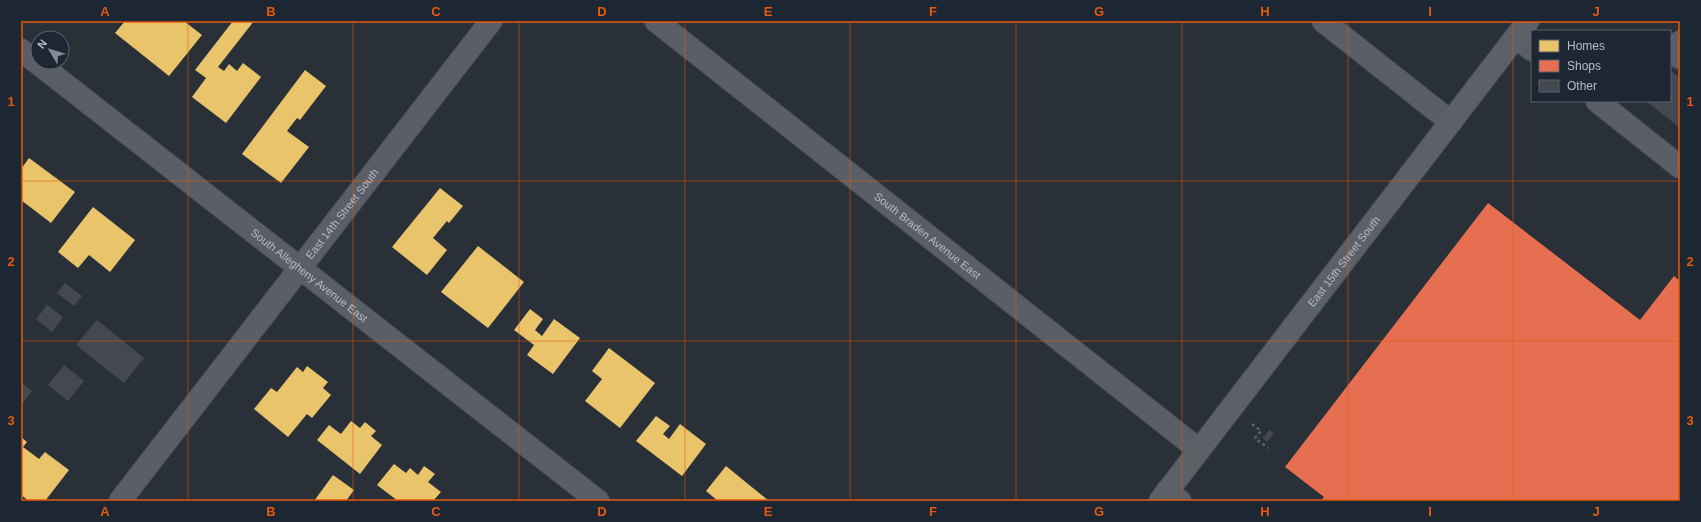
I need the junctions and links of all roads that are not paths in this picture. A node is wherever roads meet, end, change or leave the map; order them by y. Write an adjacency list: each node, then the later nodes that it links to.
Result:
1 (491, 21): 11 (street, East 14th Street South)
2 (656, 21): 12 (street, South Braden Avenue East)
3 (1323, 21): 9 (street)
4 (1525, 36): 9 (main road, East 15th Street South)
5 (1680, 42): 7 (street)
6 (21, 50): 11 (street, South Allegheny Avenue East)
7 (1680, 58)
8 (1598, 102): 10 (street)
9 (1451, 122): 12 (main road, East 15th Street South)
10 (1680, 167)
11 (300, 268): 14 (street, East 14th Street South); 15 (street, South Allegheny Avenue East)
12 (1199, 450): 13 (main road, East 15th Street South)
13 (1169, 498)
14 (120, 501)
15 (598, 501)

